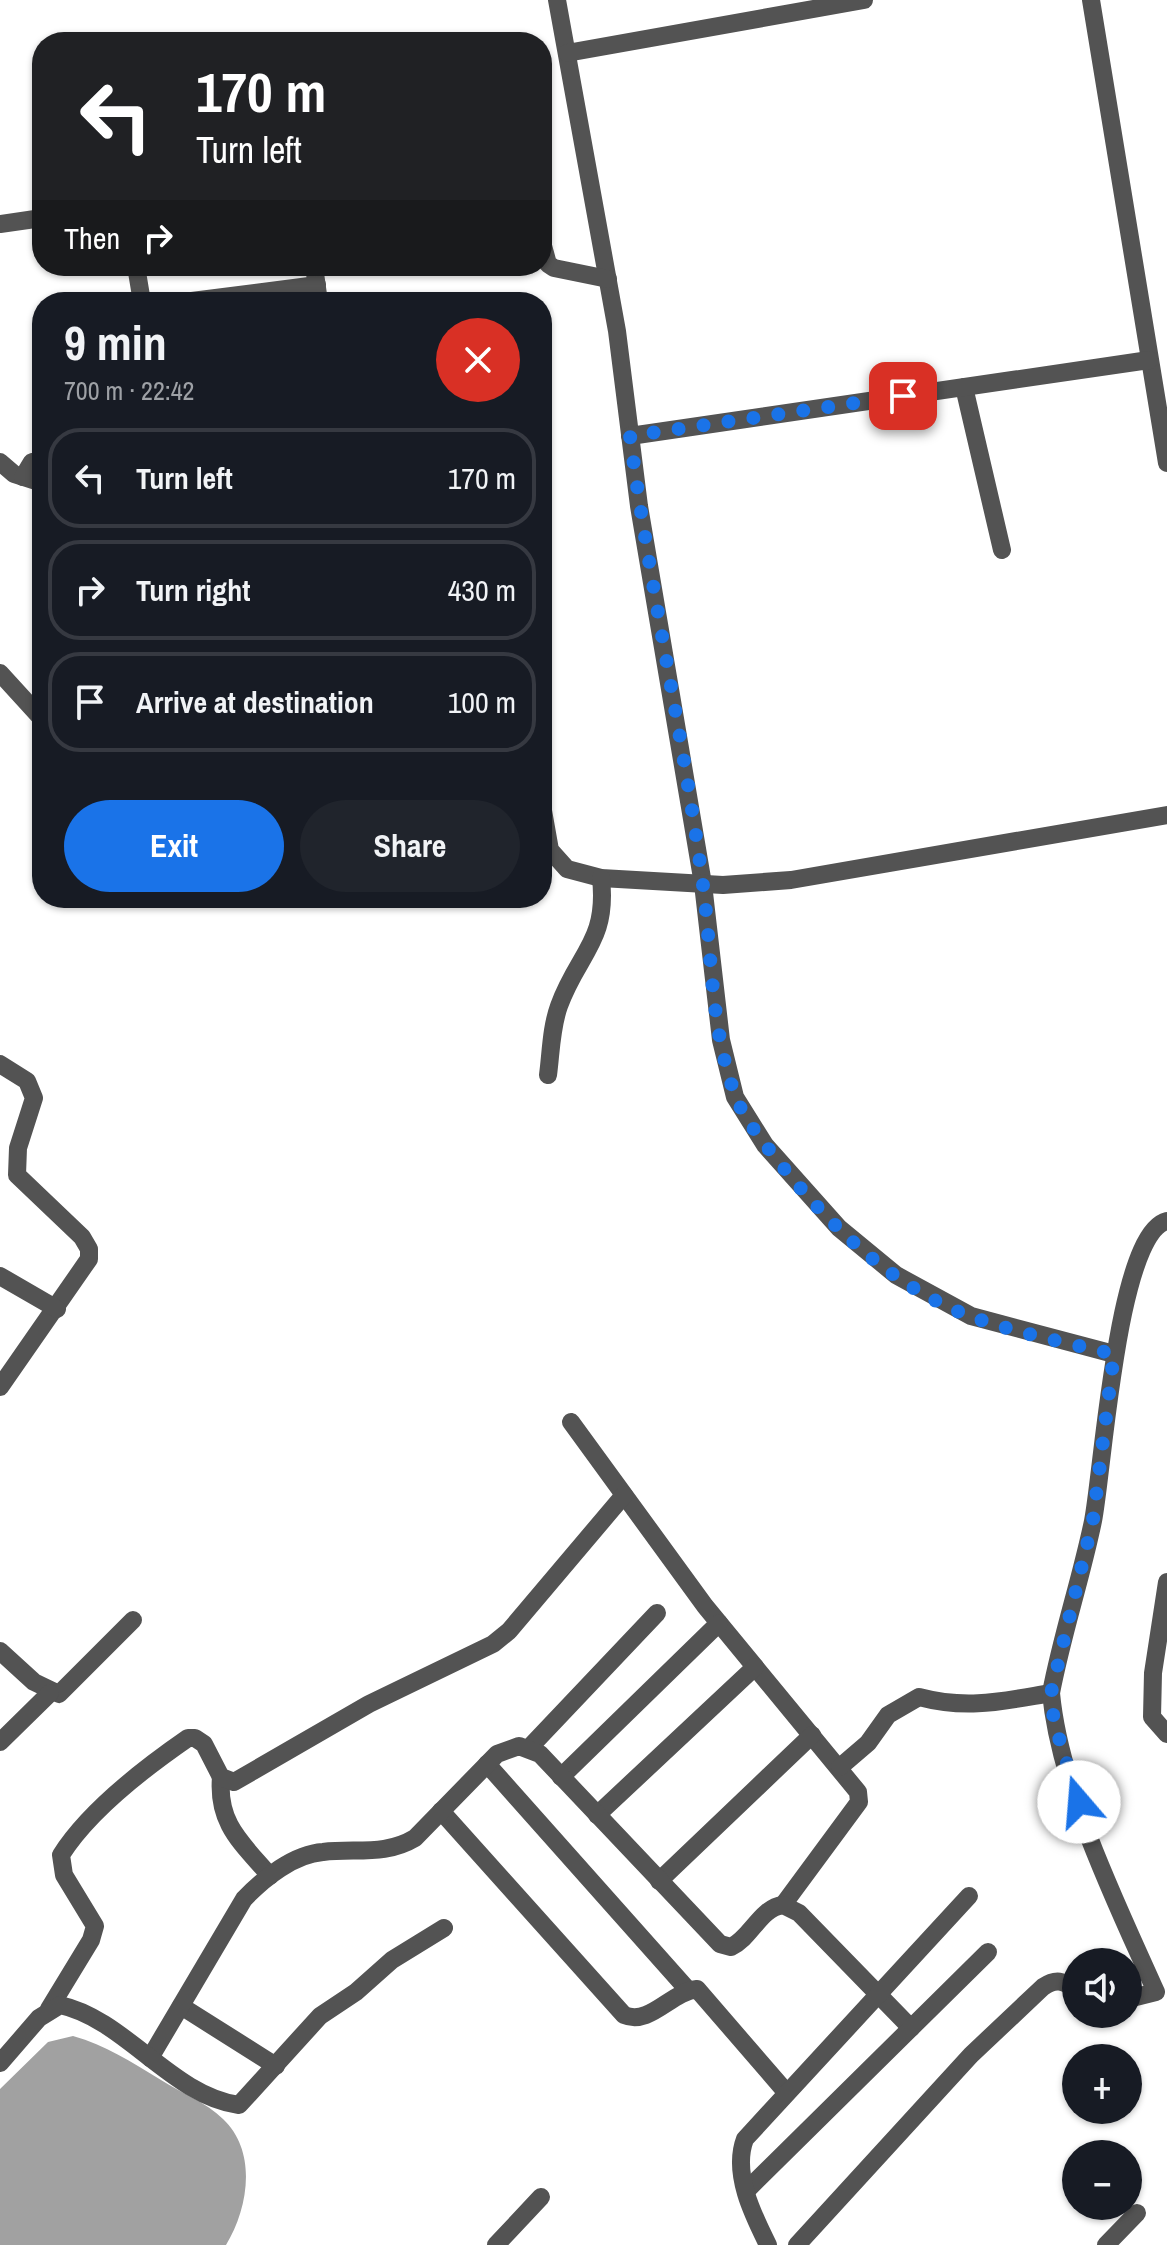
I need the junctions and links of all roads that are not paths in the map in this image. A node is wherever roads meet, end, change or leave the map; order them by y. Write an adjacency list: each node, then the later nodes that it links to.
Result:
1 (557, 0): 4 (street)
2 (864, 0): 4 (street)
3 (1091, 0): 11 (street)
4 (567, 53): 8 (street)
5 (32, 219): 6 (street)
6 (0, 224)
7 (552, 267): 8 (street)
8 (608, 279): 13 (street)
9 (317, 284): 10 (street)
10 (258, 292)
11 (1149, 360): 12 (street); 16 (street)
12 (964, 387): 13 (street); 19 (street)
13 (630, 436): 25 (street)
14 (0, 462): 17 (street)
15 (32, 462): 17 (street)
16 (1167, 463)
17 (23, 477): 18 (street)
18 (32, 480)
19 (1002, 550)
20 (0, 673): 21 (street)
21 (32, 708)
22 (1167, 815): 25 (street)
23 (552, 850): 24 (street)
24 (601, 878): 25 (street); 27 (street)
25 (703, 884): 31 (street)
26 (0, 1064): 30 (street)
27 (548, 1075)
28 (1167, 1221): 31 (street)
29 (0, 1276): 30 (street)
30 (57, 1309): 32 (street)
31 (1114, 1354): 42 (street)
32 (0, 1387)
33 (571, 1422): 34 (street)
34 (624, 1495): 38 (street); 49 (street)
35 (1167, 1582): 43 (street)
36 (657, 1613): 46 (street)
37 (133, 1620): 41 (street)
38 (719, 1623): 40 (street); 50 (street)
39 (0, 1651): 41 (street)
40 (755, 1667): 44 (street); 52 (street)
41 (50, 1693): 45 (street)
42 (1051, 1693): 48 (street); 58 (street)
43 (1167, 1734)
44 (812, 1735): 48 (street); 54 (street)
45 (0, 1742)
46 (529, 1748): 47 (street); 50 (street)
47 (487, 1764): 51 (street); 62 (street)
48 (840, 1767): 56 (street)
49 (221, 1777): 53 (street); 66 (street)
50 (561, 1777): 52 (street)
51 (441, 1811): 53 (street); 62 (street)
52 (597, 1815): 54 (street)
53 (270, 1876): 65 (street)
54 (659, 1881): 56 (street)
55 (969, 1896): 63 (street)
56 (783, 1905): 63 (street)
57 (444, 1928): 70 (street)
58 (1137, 1948)
59 (988, 1952): 67 (street)
60 (1142, 1960): 64 (street)
61 (1062, 1981): 77 (street)
62 (688, 1990): 71 (street)
63 (877, 1991): 67 (street); 71 (street)
64 (1142, 1996)
65 (181, 2006): 68 (street); 70 (street)
66 (49, 2009): 68 (street); 69 (street)
67 (911, 2028): 72 (street)
68 (150, 2058): 70 (street)
69 (0, 2063)
70 (276, 2066)
71 (786, 2092): 72 (street)
72 (746, 2191): 76 (street)
73 (541, 2197): 75 (street)
74 (1130, 2220): 78 (street)
75 (496, 2245)
76 (768, 2245)
77 (797, 2245)
78 (1106, 2245)

